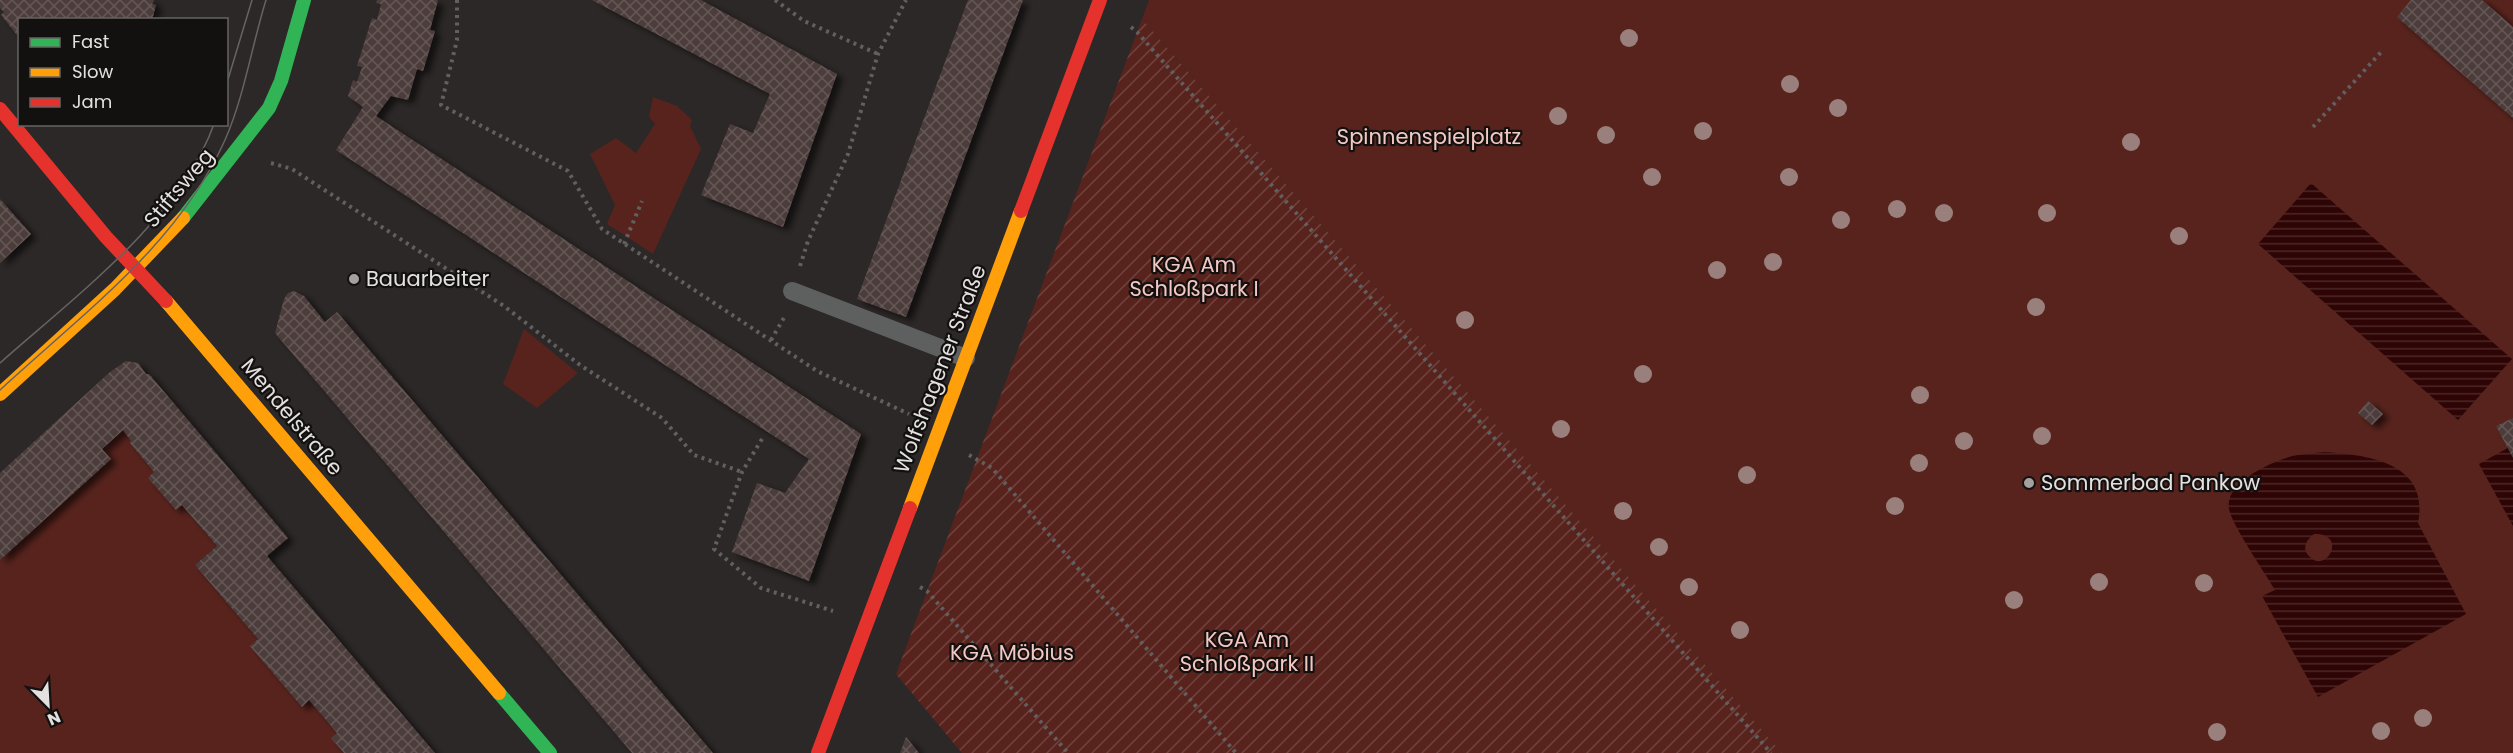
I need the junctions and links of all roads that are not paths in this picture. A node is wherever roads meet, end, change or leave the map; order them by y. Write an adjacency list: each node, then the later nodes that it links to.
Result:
1 (304, 0): 4 (street, Stiftsweg)
2 (1100, 0): 6 (street, Wolfshagener Straße)
3 (0, 110): 4 (street, Mendelstraße)
4 (135, 268): 7 (street, Stiftsweg); 8 (street, Mendelstraße)
5 (792, 291): 6 (lane)
6 (966, 358): 9 (street, Wolfshagener Straße)
7 (0, 394)
8 (550, 753)
9 (818, 753)

